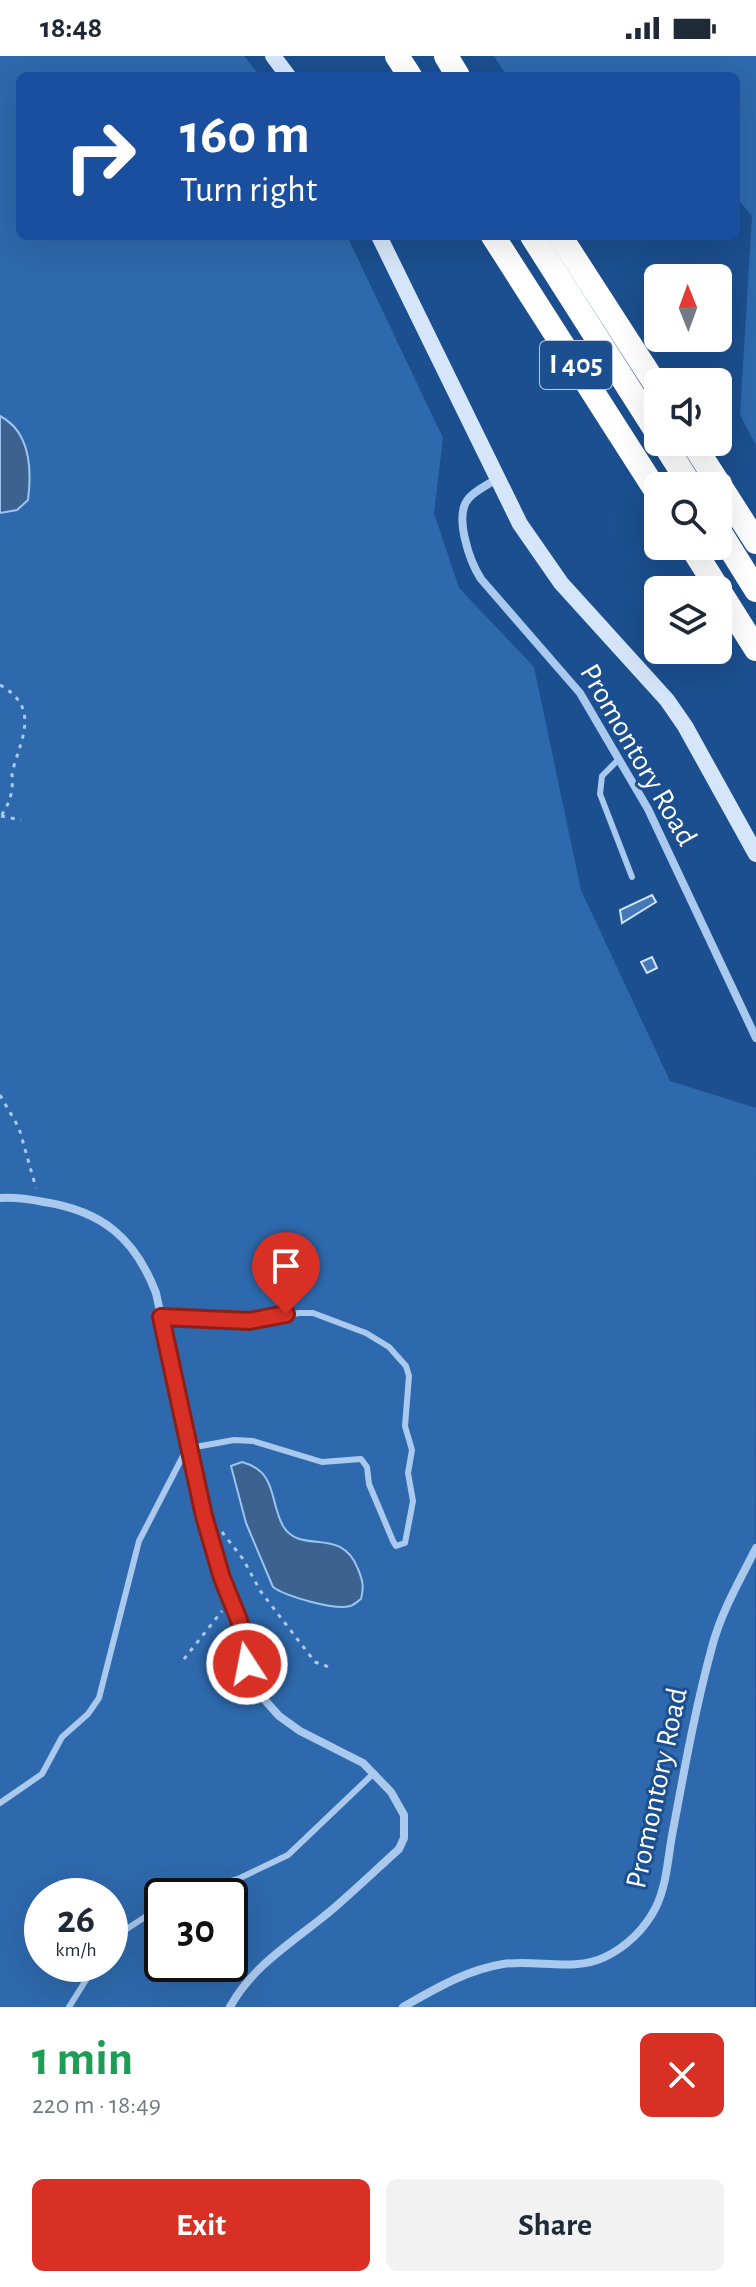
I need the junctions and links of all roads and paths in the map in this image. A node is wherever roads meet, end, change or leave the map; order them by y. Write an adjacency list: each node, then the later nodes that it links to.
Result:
1 (381, 240): 11 (main road)
2 (496, 240): 9 (highway, I 405)
3 (514, 240): 10 (highway)
4 (535, 240): 7 (highway)
5 (563, 240): 6 (highway, I 405)
6 (645, 368)
7 (644, 412)
8 (701, 456): 12 (highway)
9 (644, 472)
10 (662, 472)
11 (496, 479): 20 (street, Promontory Road); 23 (main road)
12 (756, 542)
13 (732, 551): 16 (highway)
14 (700, 560): 18 (highway)
15 (718, 560): 17 (highway)
16 (756, 590)
17 (756, 620)
18 (756, 649)
19 (0, 685): 21 (path)
20 (619, 759): 24 (lane); 25 (street, Promontory Road)
21 (0, 817): 22 (path)
22 (21, 820)
23 (756, 854)
24 (632, 877)
25 (756, 1038)
26 (0, 1095): 28 (path)
27 (0, 1198): 28 (street)
28 (44, 1202): 29 (street)
29 (161, 1317): 30 (street); 30 (lane)
30 (190, 1448): 31 (street); 37 (lane)
31 (204, 1516): 33 (street); 35 (path)
32 (756, 1548): 42 (street, Promontory Road)
33 (231, 1605): 34 (path); 36 (street)
34 (184, 1659)
35 (332, 1668)
36 (374, 1773): 38 (lane); 41 (street)
37 (0, 1803)
38 (240, 1878)
39 (85, 1982): 40 (lane)
40 (69, 2007)
41 (230, 2007)
42 (403, 2007)

